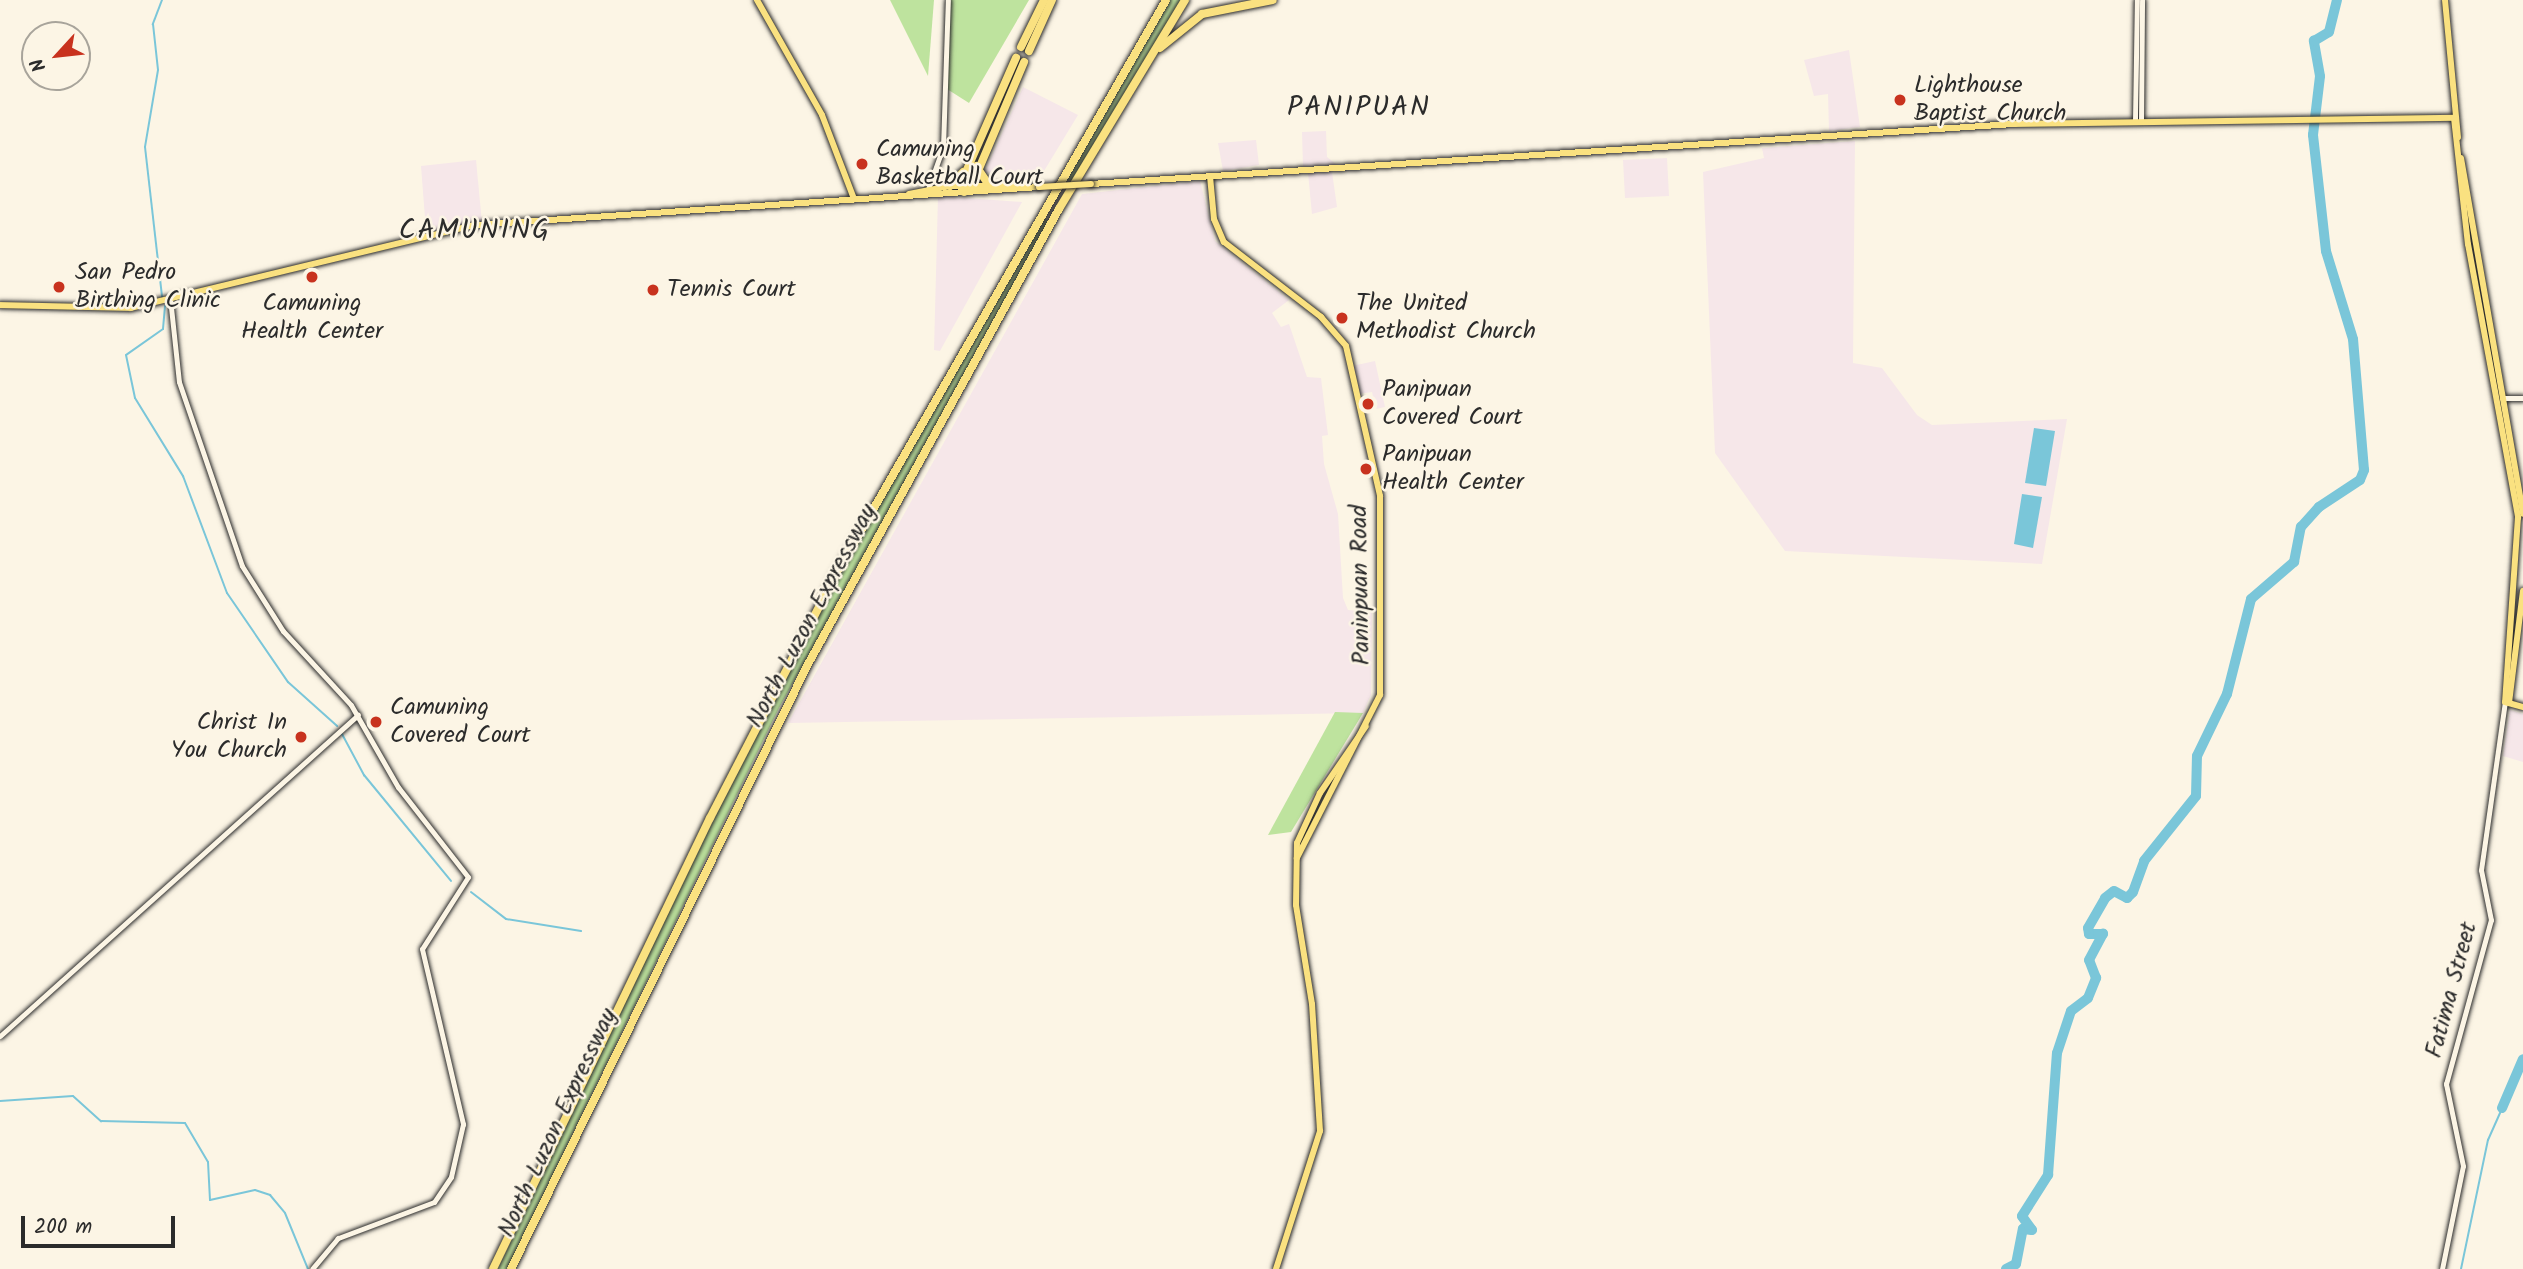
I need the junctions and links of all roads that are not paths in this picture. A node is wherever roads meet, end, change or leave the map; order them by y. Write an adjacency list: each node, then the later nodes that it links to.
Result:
1 (757, 0): 23 (main road)
2 (948, 0): 22 (street)
3 (1044, 0): 4 (highway)
4 (1052, 0)
5 (1166, 0): 35 (highway, North Luzon Expressway)
6 (1185, 0): 13 (highway, North Luzon Expressway)
7 (1234, 0): 11 (highway)
8 (1273, 0): 11 (highway)
9 (2140, 0): 15 (street)
10 (2445, 0): 14 (main road)
11 (1259, 6): 13 (highway)
12 (1020, 60): 16 (highway)
13 (1146, 63): 36 (highway, North Luzon Expressway)
14 (2454, 118): 15 (main road); 26 (main road)
15 (2138, 121): 17 (main road)
16 (973, 164): 18 (highway); 19 (highway); 21 (highway)
17 (1210, 176): 20 (main road, bridge); 37 (main road, Paninpuan Road)
18 (988, 184): 20 (main road); 21 (main road)
19 (950, 186): 21 (main road); 22 (main road)
20 (1039, 187): 21 (main road)
21 (967, 188): 22 (main road)
22 (927, 192): 23 (main road)
23 (854, 199): 24 (main road)
24 (170, 298): 25 (main road); 32 (street)
25 (0, 305)
26 (2499, 398): 27 (street); 28 (main road); 30 (main road)
27 (2523, 398)
28 (2523, 514)
29 (2523, 592): 30 (main road)
30 (2507, 702): 31 (main road); 38 (street, Fatima Street)
31 (2523, 707)
32 (358, 715): 33 (street); 34 (street)
33 (0, 1036)
34 (312, 1269)
35 (493, 1269)
36 (511, 1269)
37 (1276, 1269)
38 (2442, 1269)

